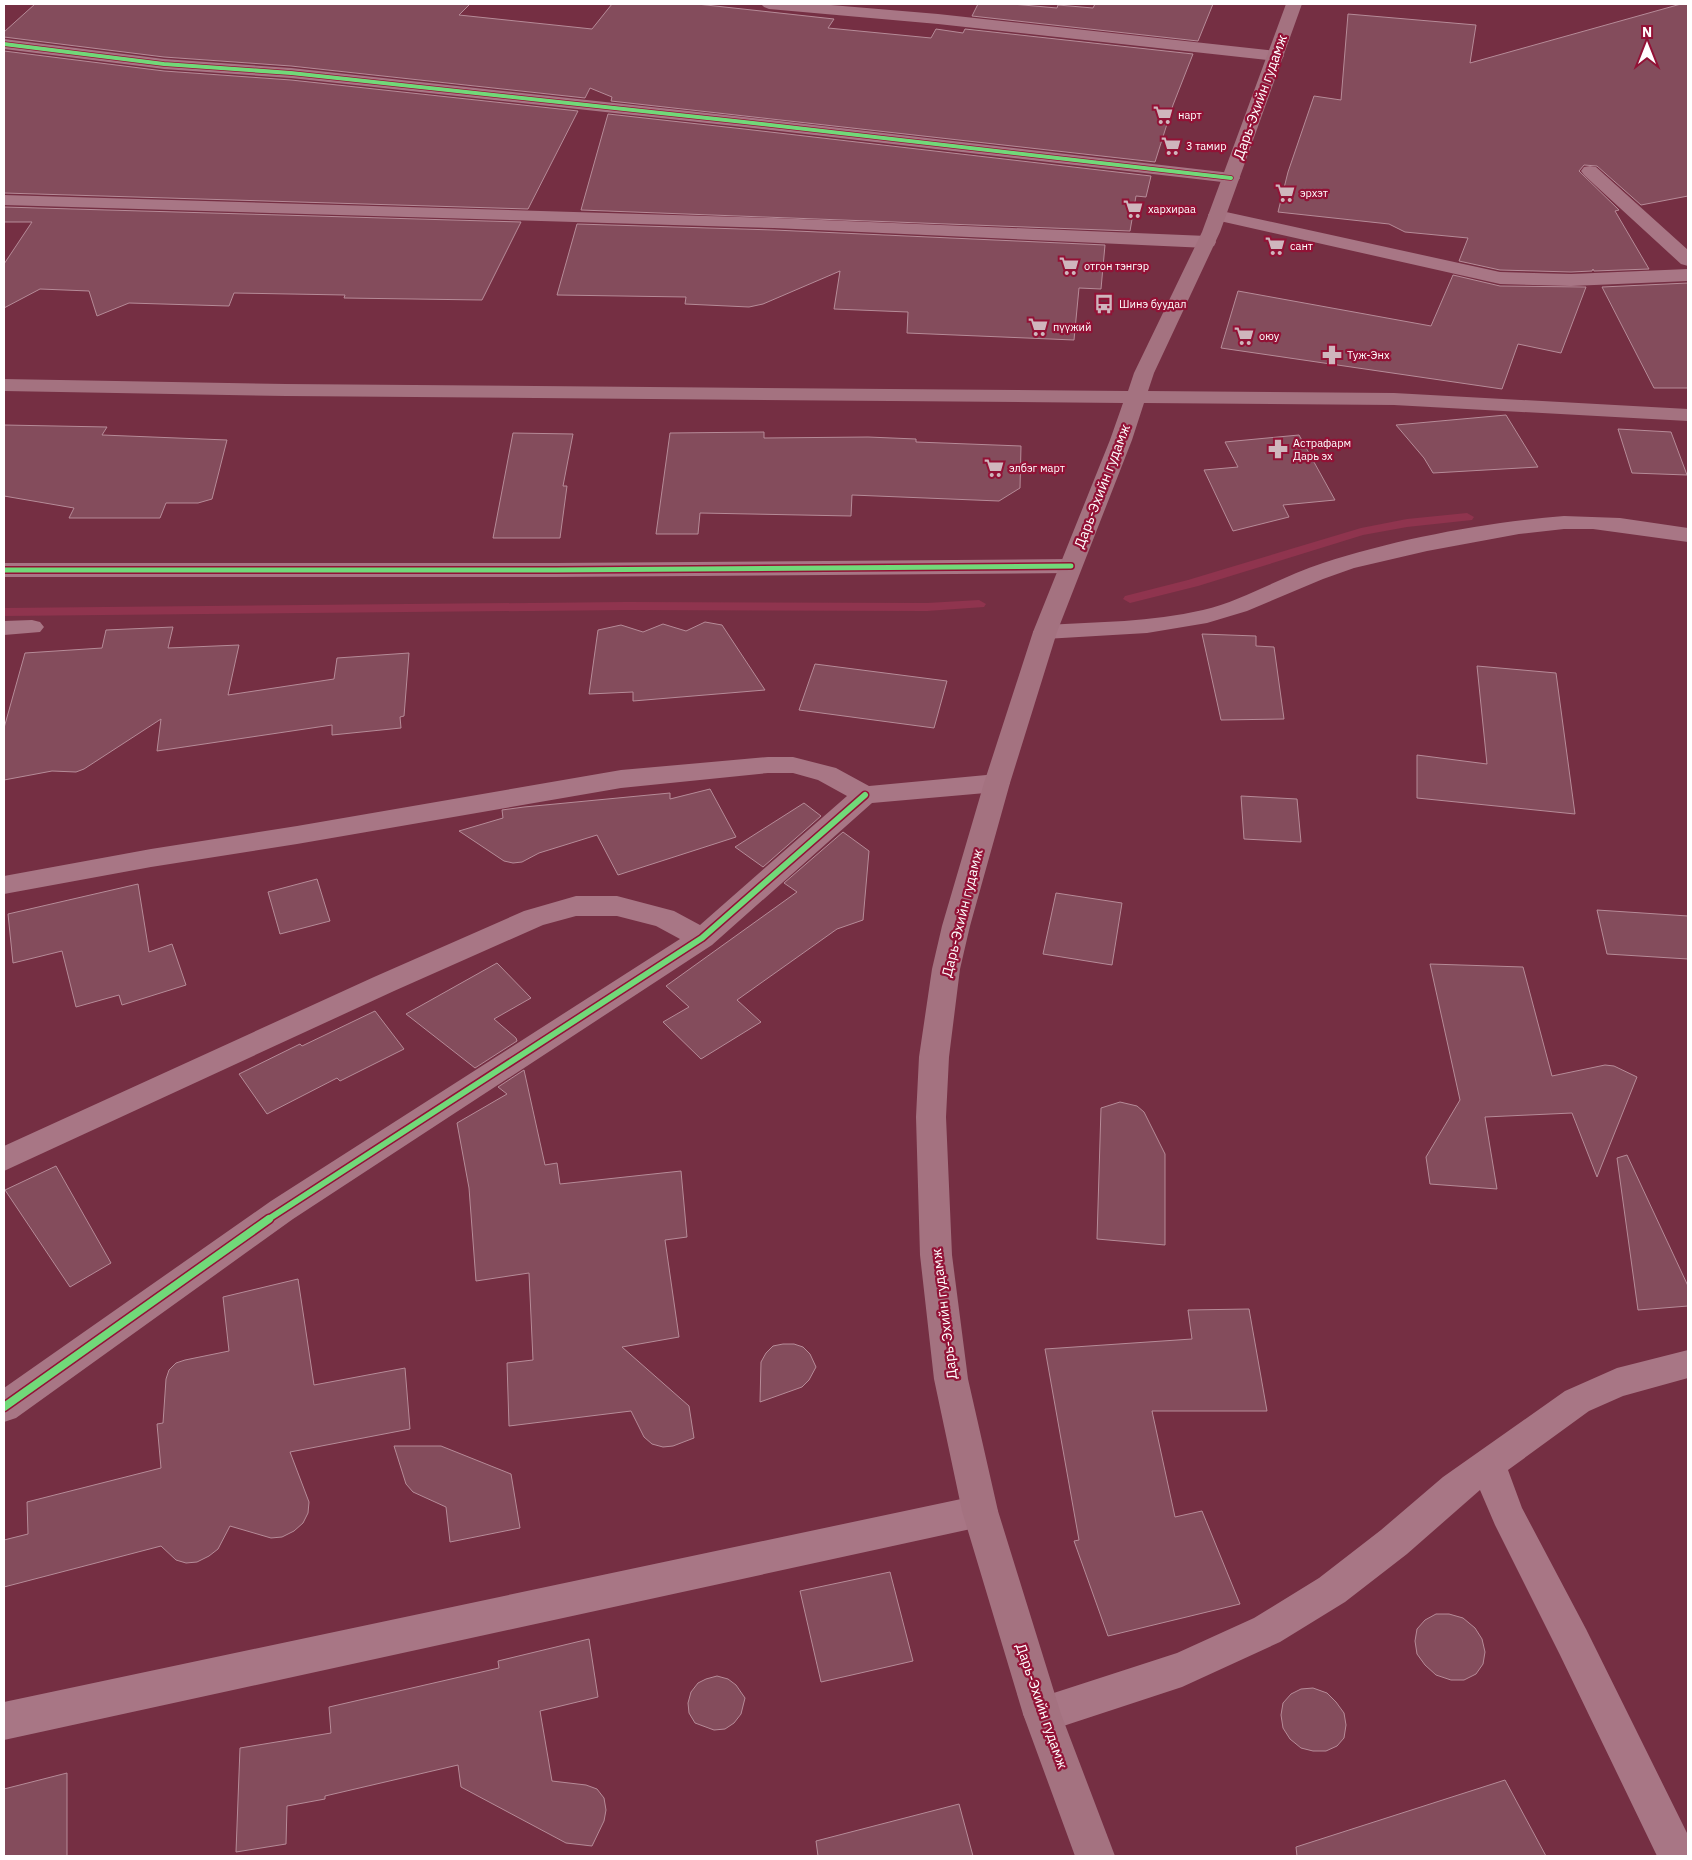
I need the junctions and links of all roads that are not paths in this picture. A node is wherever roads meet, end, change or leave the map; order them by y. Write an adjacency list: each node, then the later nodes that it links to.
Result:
1 (769, 4): 4 (street)
2 (1294, 4): 4 (main road, Дарь-Эхийн гудамж)
3 (4, 44): 6 (street)
4 (1276, 56): 6 (main road, Дарь-Эхийн гудамж)
5 (1590, 171): 10 (street)
6 (1231, 178): 8 (main road, Дарь-Эхийн гудамж)
7 (4, 200): 9 (street)
8 (1217, 215): 9 (main road, Дарь-Эхийн гудамж); 11 (street)
9 (1207, 242): 13 (main road, Дарь-Эхийн гудамж)
10 (1688, 260)
11 (1688, 275)
12 (4, 386): 13 (main road)
13 (1136, 398): 14 (main road); 16 (main road, Дарь-Эхийн гудамж)
14 (1688, 415)
15 (1688, 535): 20 (street)
16 (1071, 566): 17 (street); 20 (main road, Дарь-Эхийн гудамж)
17 (4, 570)
18 (32, 627): 19 (street)
19 (4, 628)
20 (1045, 632): 21 (main road, Дарь-Эхийн гудамж)
21 (997, 783): 22 (street); 29 (main road, Дарь-Эхийн гудамж)
22 (865, 795): 23 (street); 24 (street)
23 (4, 885)
24 (702, 938): 25 (street); 27 (street)
25 (4, 1160)
26 (1688, 1364): 28 (street)
27 (4, 1407)
28 (1488, 1464): 30 (street); 33 (street)
29 (980, 1511): 30 (main road, Дарь-Эхийн гудамж); 31 (street)
30 (1042, 1714): 32 (main road, Дарь-Эхийн гудамж)
31 (4, 1721)
32 (1095, 1856)
33 (1678, 1856)

